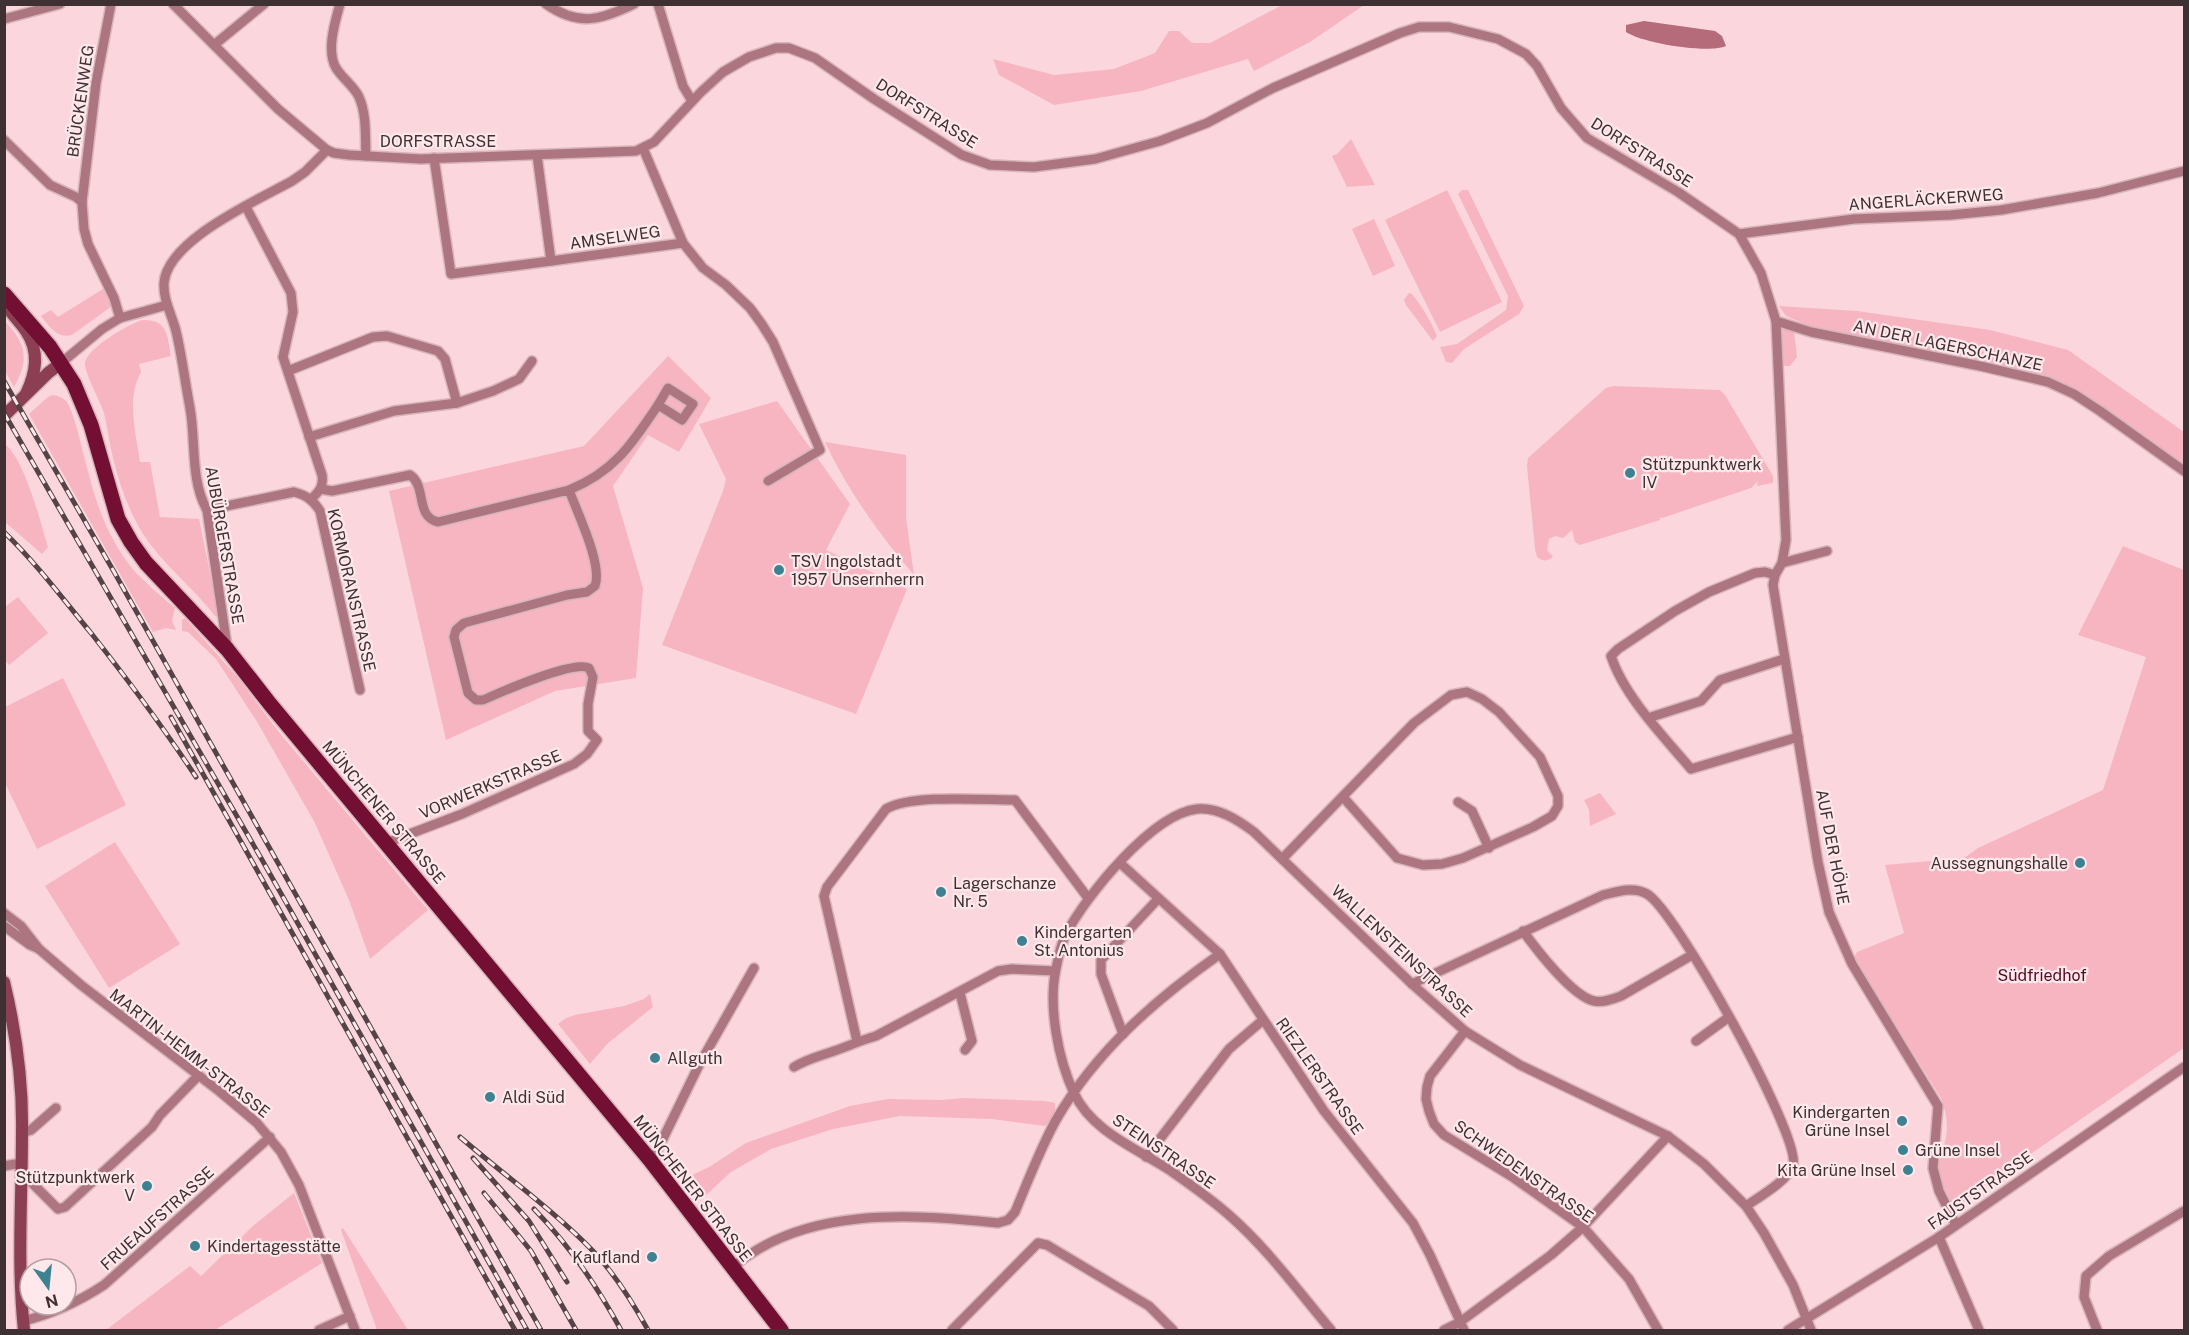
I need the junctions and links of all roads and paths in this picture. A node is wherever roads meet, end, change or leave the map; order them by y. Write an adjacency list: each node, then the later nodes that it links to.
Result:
1 (60, 4): 9 (street)
2 (111, 4): 19 (street, BRÜCKENWEG)
3 (173, 4): 10 (street, DORFSTRASSE)
4 (264, 4): 10 (street)
5 (340, 4): 16 (street)
6 (546, 4): 7 (street)
7 (634, 4)
8 (658, 4): 11 (street)
9 (4, 19)
10 (214, 45): 14 (street, DORFSTRASSE)
11 (692, 101): 13 (street, DORFSTRASSE); 21 (street, DORFSTRASSE)
12 (4, 140): 19 (street)
13 (643, 148): 15 (street, DORFSTRASSE); 22 (street)
14 (327, 150): 16 (street, DORFSTRASSE); 20 (street, AUBÜRGERSTRASSE)
15 (537, 155): 17 (street, DORFSTRASSE); 23 (street, AMSELWEG)
16 (366, 156): 17 (street, DORFSTRASSE)
17 (434, 158): 23 (street)
18 (2184, 171): 21 (street, ANGERLÄCKERWEG)
19 (82, 202): 27 (street, BRÜCKENWEG)
20 (246, 207): 26 (street, AUBÜRGERSTRASSE); 31 (street)
21 (1739, 234): 28 (street)
22 (683, 243): 23 (street, AMSELWEG); 38 (street)
23 (550, 261)
24 (4, 294): 30 (main road, MÜNCHENER STRASSE)
25 (4, 299): 32 (street)
26 (167, 304): 27 (street); 42 (street, AUBÜRGERSTRASSE)
27 (120, 318): 30 (street)
28 (1776, 321): 37 (street, AN DER LAGERSCHANZE); 44 (street)
29 (532, 361): 33 (street)
30 (61, 363): 32 (street); 46 (main road, MÜNCHENER STRASSE)
31 (288, 371): 33 (street); 36 (street)
32 (26, 394): 35 (street)
33 (457, 403): 36 (street)
34 (657, 405): 40 (street)
35 (4, 416)
36 (309, 437): 39 (street)
37 (2184, 471)
38 (768, 481)
39 (321, 489): 40 (street); 41 (street)
40 (569, 490): 53 (street, VORWERKSTRASSE)
41 (311, 499): 42 (street, KORMORANSTRASSE); 48 (street, KORMORANSTRASSE)
42 (207, 510): 46 (street, AUBÜRGERSTRASSE)
43 (1827, 551): 44 (street)
44 (1782, 563): 45 (street)
45 (1774, 575): 47 (street, AUF DER HÖHE); 49 (street)
46 (227, 648): 53 (main road, MÜNCHENER STRASSE)
47 (1784, 659): 49 (street); 50 (street, AUF DER HÖHE)
48 (360, 690)
49 (1648, 718): 50 (street)
50 (1798, 737): 93 (street, AUF DER HÖHE)
51 (1343, 796): 54 (street); 54 (street); 55 (street)
52 (1458, 802): 54 (street)
53 (386, 843): 88 (main road, MÜNCHENER STRASSE)
54 (1490, 848)
55 (1283, 858): 56 (street, WALLENSTEINSTRASSE); 70 (street, WALLENSTEINSTRASSE)
56 (1120, 863): 57 (street, WALLENSTEINSTRASSE); 58 (street, RIEZLERSTRASSE)
57 (1088, 898): 68 (street, STEINSTRASSE); 76 (street)
58 (1158, 899): 65 (street, RIEZLERSTRASSE); 75 (street)
59 (4, 913): 64 (street, MARTIN-HEMM-STRASSE)
60 (4, 926): 62 (street, MARTIN-HEMM-STRASSE)
61 (1523, 931): 66 (street); 66 (street); 70 (street)
62 (17, 936): 63 (street); 64 (street, MARTIN-HEMM-STRASSE)
63 (4, 938)
64 (39, 949): 81 (street, MARTIN-HEMM-STRASSE)
65 (1220, 954): 73 (street, RIEZLERSTRASSE); 75 (street)
66 (1692, 955): 72 (street)
67 (754, 968): 88 (street)
68 (1055, 971): 71 (street); 82 (street, STEINSTRASSE)
69 (4, 982): 84 (street)
70 (1412, 984): 74 (street, WALLENSTEINSTRASSE)
71 (960, 993): 76 (street); 78 (street)
72 (1729, 1017): 77 (street); 91 (street)
73 (1263, 1020): 87 (street); 100 (street, RIEZLERSTRASSE)
74 (1465, 1031): 85 (street, WALLENSTEINSTRASSE); 94 (street, SCHWEDENSTRASSE)
75 (1123, 1034): 82 (street)
76 (857, 1041): 79 (street)
77 (1696, 1041)
78 (965, 1050)
79 (794, 1067)
80 (2184, 1068): 93 (street, FAUSTSTRASSE)
81 (198, 1076): 86 (street, MARTIN-HEMM-STRASSE); 90 (street)
82 (1074, 1095): 87 (street, STEINSTRASSE); 96 (street)
83 (56, 1108): 84 (street)
84 (22, 1132): 90 (street)
85 (1668, 1136): 91 (street, WALLENSTEINSTRASSE); 94 (street)
86 (270, 1137): 97 (street, MARTIN-HEMM-STRASSE); 99 (street, FRUEAUFSTRASSE)
87 (1146, 1156): 106 (street, STEINSTRASSE)
88 (650, 1160): 96 (main road, MÜNCHENER STRASSE)
89 (4, 1166): 90 (street)
90 (21, 1168): 99 (street)
91 (1746, 1206): 98 (street, WALLENSTEINSTRASSE)
92 (2184, 1211): 112 (street)
93 (1956, 1225): 95 (street, FAUSTSTRASSE)
94 (1583, 1227): 100 (street); 108 (street, SCHWEDENSTRASSE)
95 (1939, 1237): 98 (street, FAUSTSTRASSE); 111 (street)
96 (733, 1267): 103 (main road, MÜNCHENER STRASSE)
97 (350, 1316): 101 (street); 102 (street, MARTIN-HEMM-STRASSE)
98 (1807, 1320): 109 (street, FAUSTSTRASSE); 110 (street, WALLENSTEINSTRASSE)
99 (23, 1326)
100 (1462, 1326): 107 (street)
101 (319, 1330)
102 (355, 1330)
103 (781, 1330)
104 (952, 1330): 105 (street)
105 (1173, 1330)
106 (1331, 1330)
107 (1444, 1330)
108 (1658, 1330)
109 (1788, 1330)
110 (1811, 1330)
111 (1979, 1330)
112 (2097, 1330)

